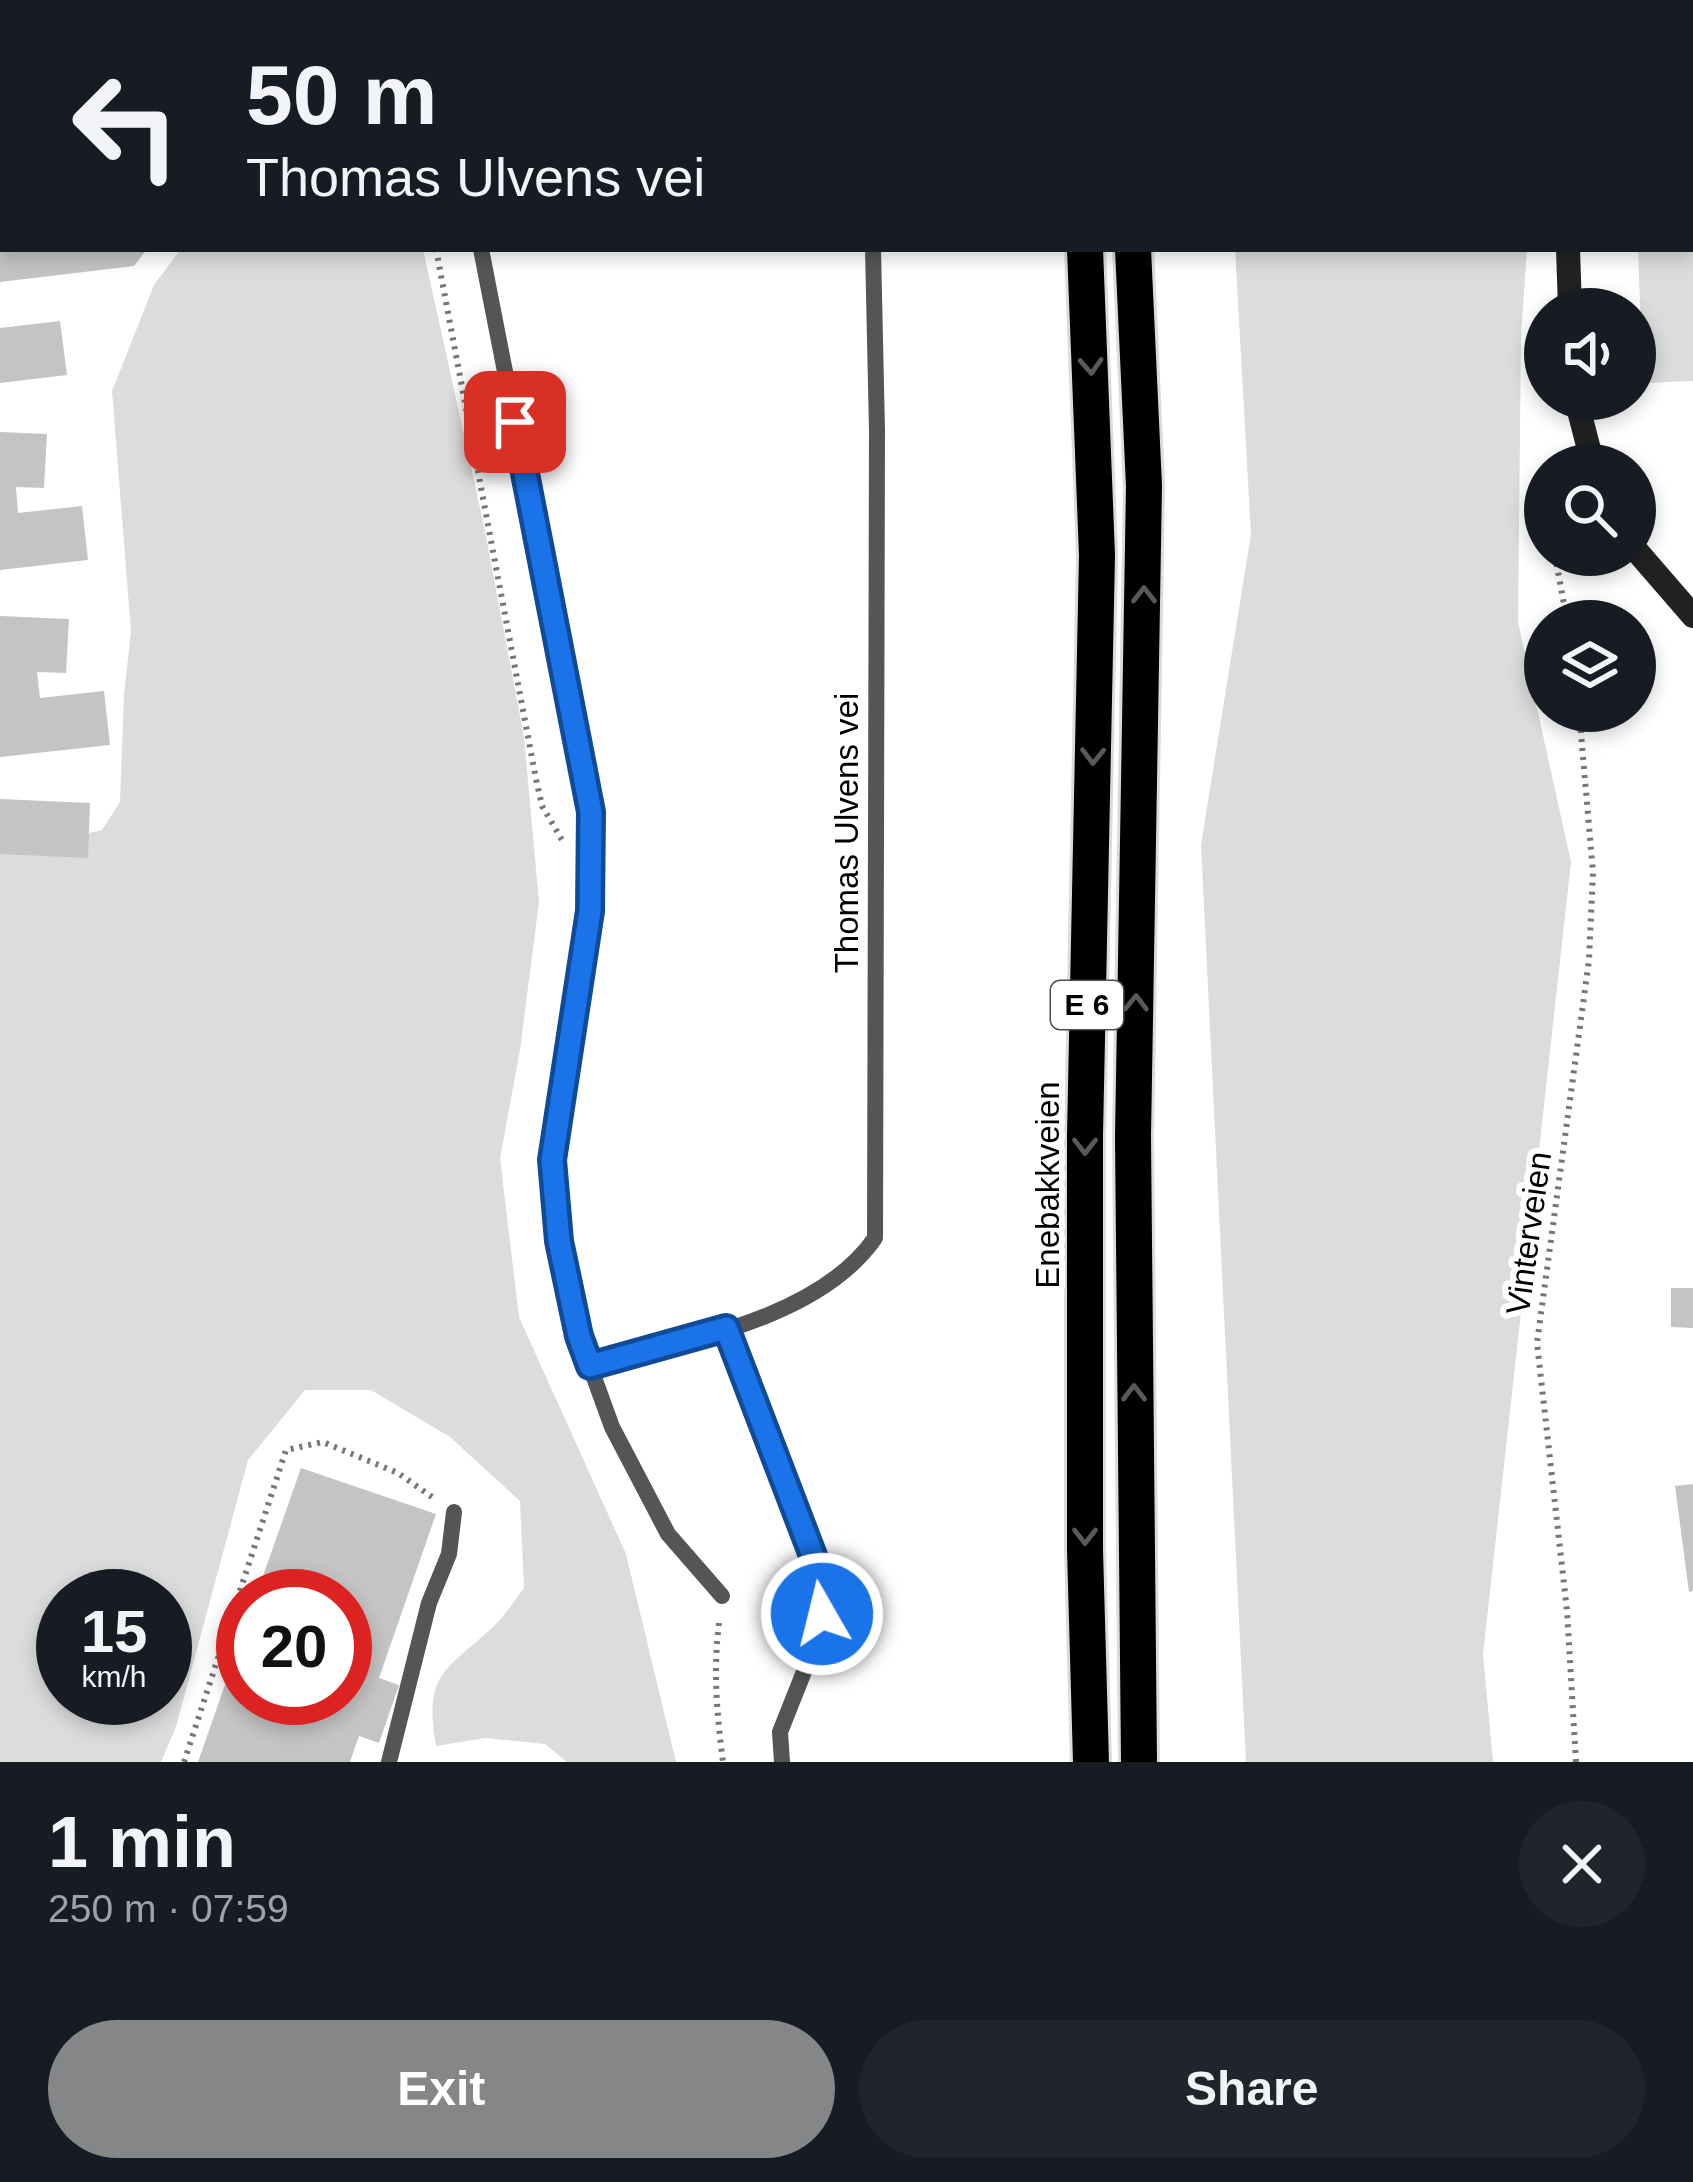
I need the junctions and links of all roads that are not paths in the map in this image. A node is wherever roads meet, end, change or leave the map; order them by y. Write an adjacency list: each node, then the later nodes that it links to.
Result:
1 (482, 252): 10 (lane)
2 (873, 252): 9 (lane, Thomas Ulvens vei)
3 (1084, 252): 15 (highway, Enebakkveien / E 6, one-way to 15)
4 (1133, 252): 16 (highway, E 6, one-way to 4)
5 (1568, 252): 6 (street)
6 (1569, 288)
7 (1656, 573): 8 (street)
8 (1693, 616)
9 (726, 1328): 10 (lane, Thomas Ulvens vei); 14 (lane)
10 (590, 1366): 12 (lane)
11 (454, 1512): 13 (lane)
12 (722, 1596)
13 (389, 1762)
14 (782, 1762)
15 (1091, 1762)
16 (1139, 1762)

